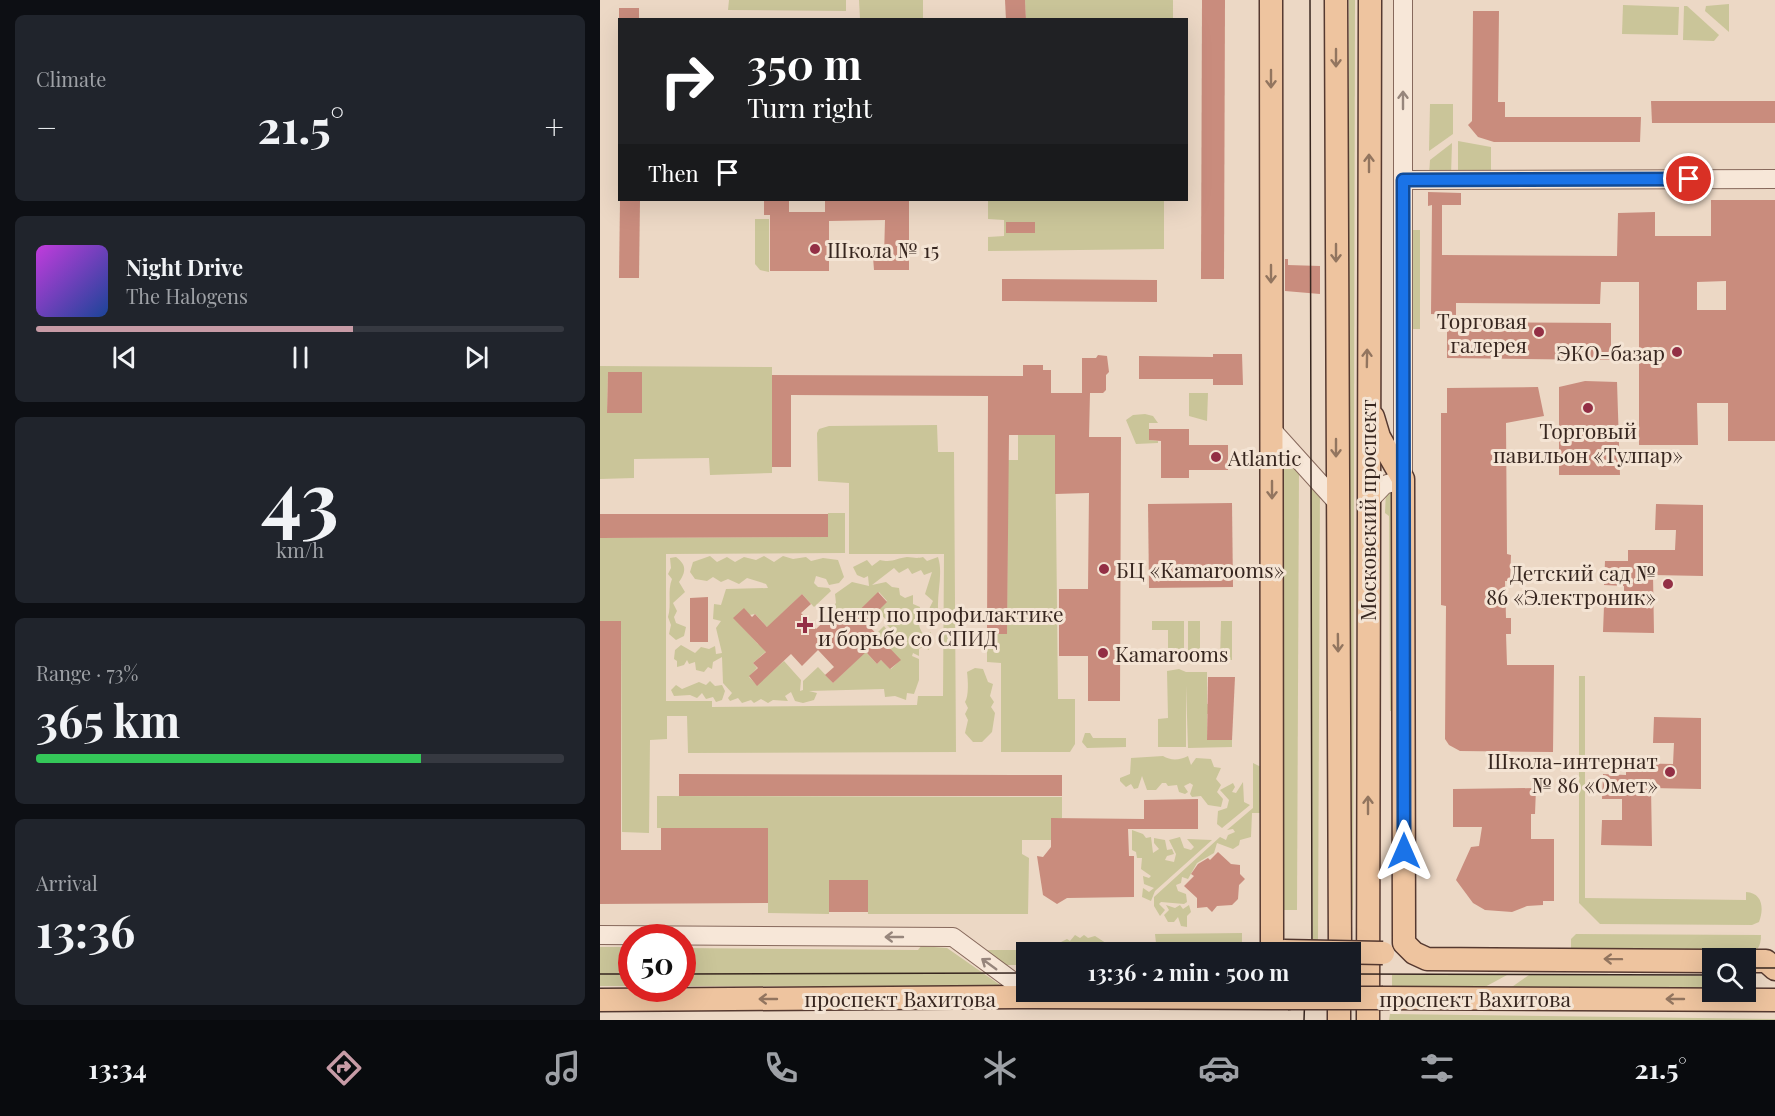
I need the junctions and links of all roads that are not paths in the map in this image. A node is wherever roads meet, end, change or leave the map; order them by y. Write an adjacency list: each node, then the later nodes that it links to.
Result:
1 (1271, 0): 8 (main road, one-way to 8)
2 (1336, 0): 10 (main road, Московский проспект, one-way to 10)
3 (1370, 0): 7 (main road, Московский проспект, one-way to 3)
4 (1403, 0): 6 (street, one-way to 4)
5 (1775, 179): 6 (street)
6 (1403, 180): 9 (street)
7 (1367, 389): 9 (main road); 11 (main road, Московский проспект)
8 (1272, 430): 10 (street); 13 (main road, one-way to 13)
9 (1403, 479): 11 (street); 15 (main road)
10 (1336, 501): 14 (main road, Московский проспект, one-way to 14)
11 (1367, 503): 27 (main road, Московский проспект, one-way to 11)
12 (600, 935): 20 (street, one-way to 12)
13 (1276, 942)
14 (1340, 942)
15 (1404, 943): 16 (main road, bridge); 17 (main road, one-way to 15)
16 (1361, 953)
17 (1702, 960)
18 (1756, 961): 19 (main road)
19 (1775, 969)
20 (1016, 984)
21 (1016, 993): 23 (main road, проспект Вахитова, one-way to 23)
22 (1361, 998): 24 (main road, проспект Вахитова, one-way to 22, bridge)
23 (600, 1000)
24 (1775, 1000)
25 (1339, 1002): 26 (main road)
26 (1339, 1020)
27 (1368, 1020)

